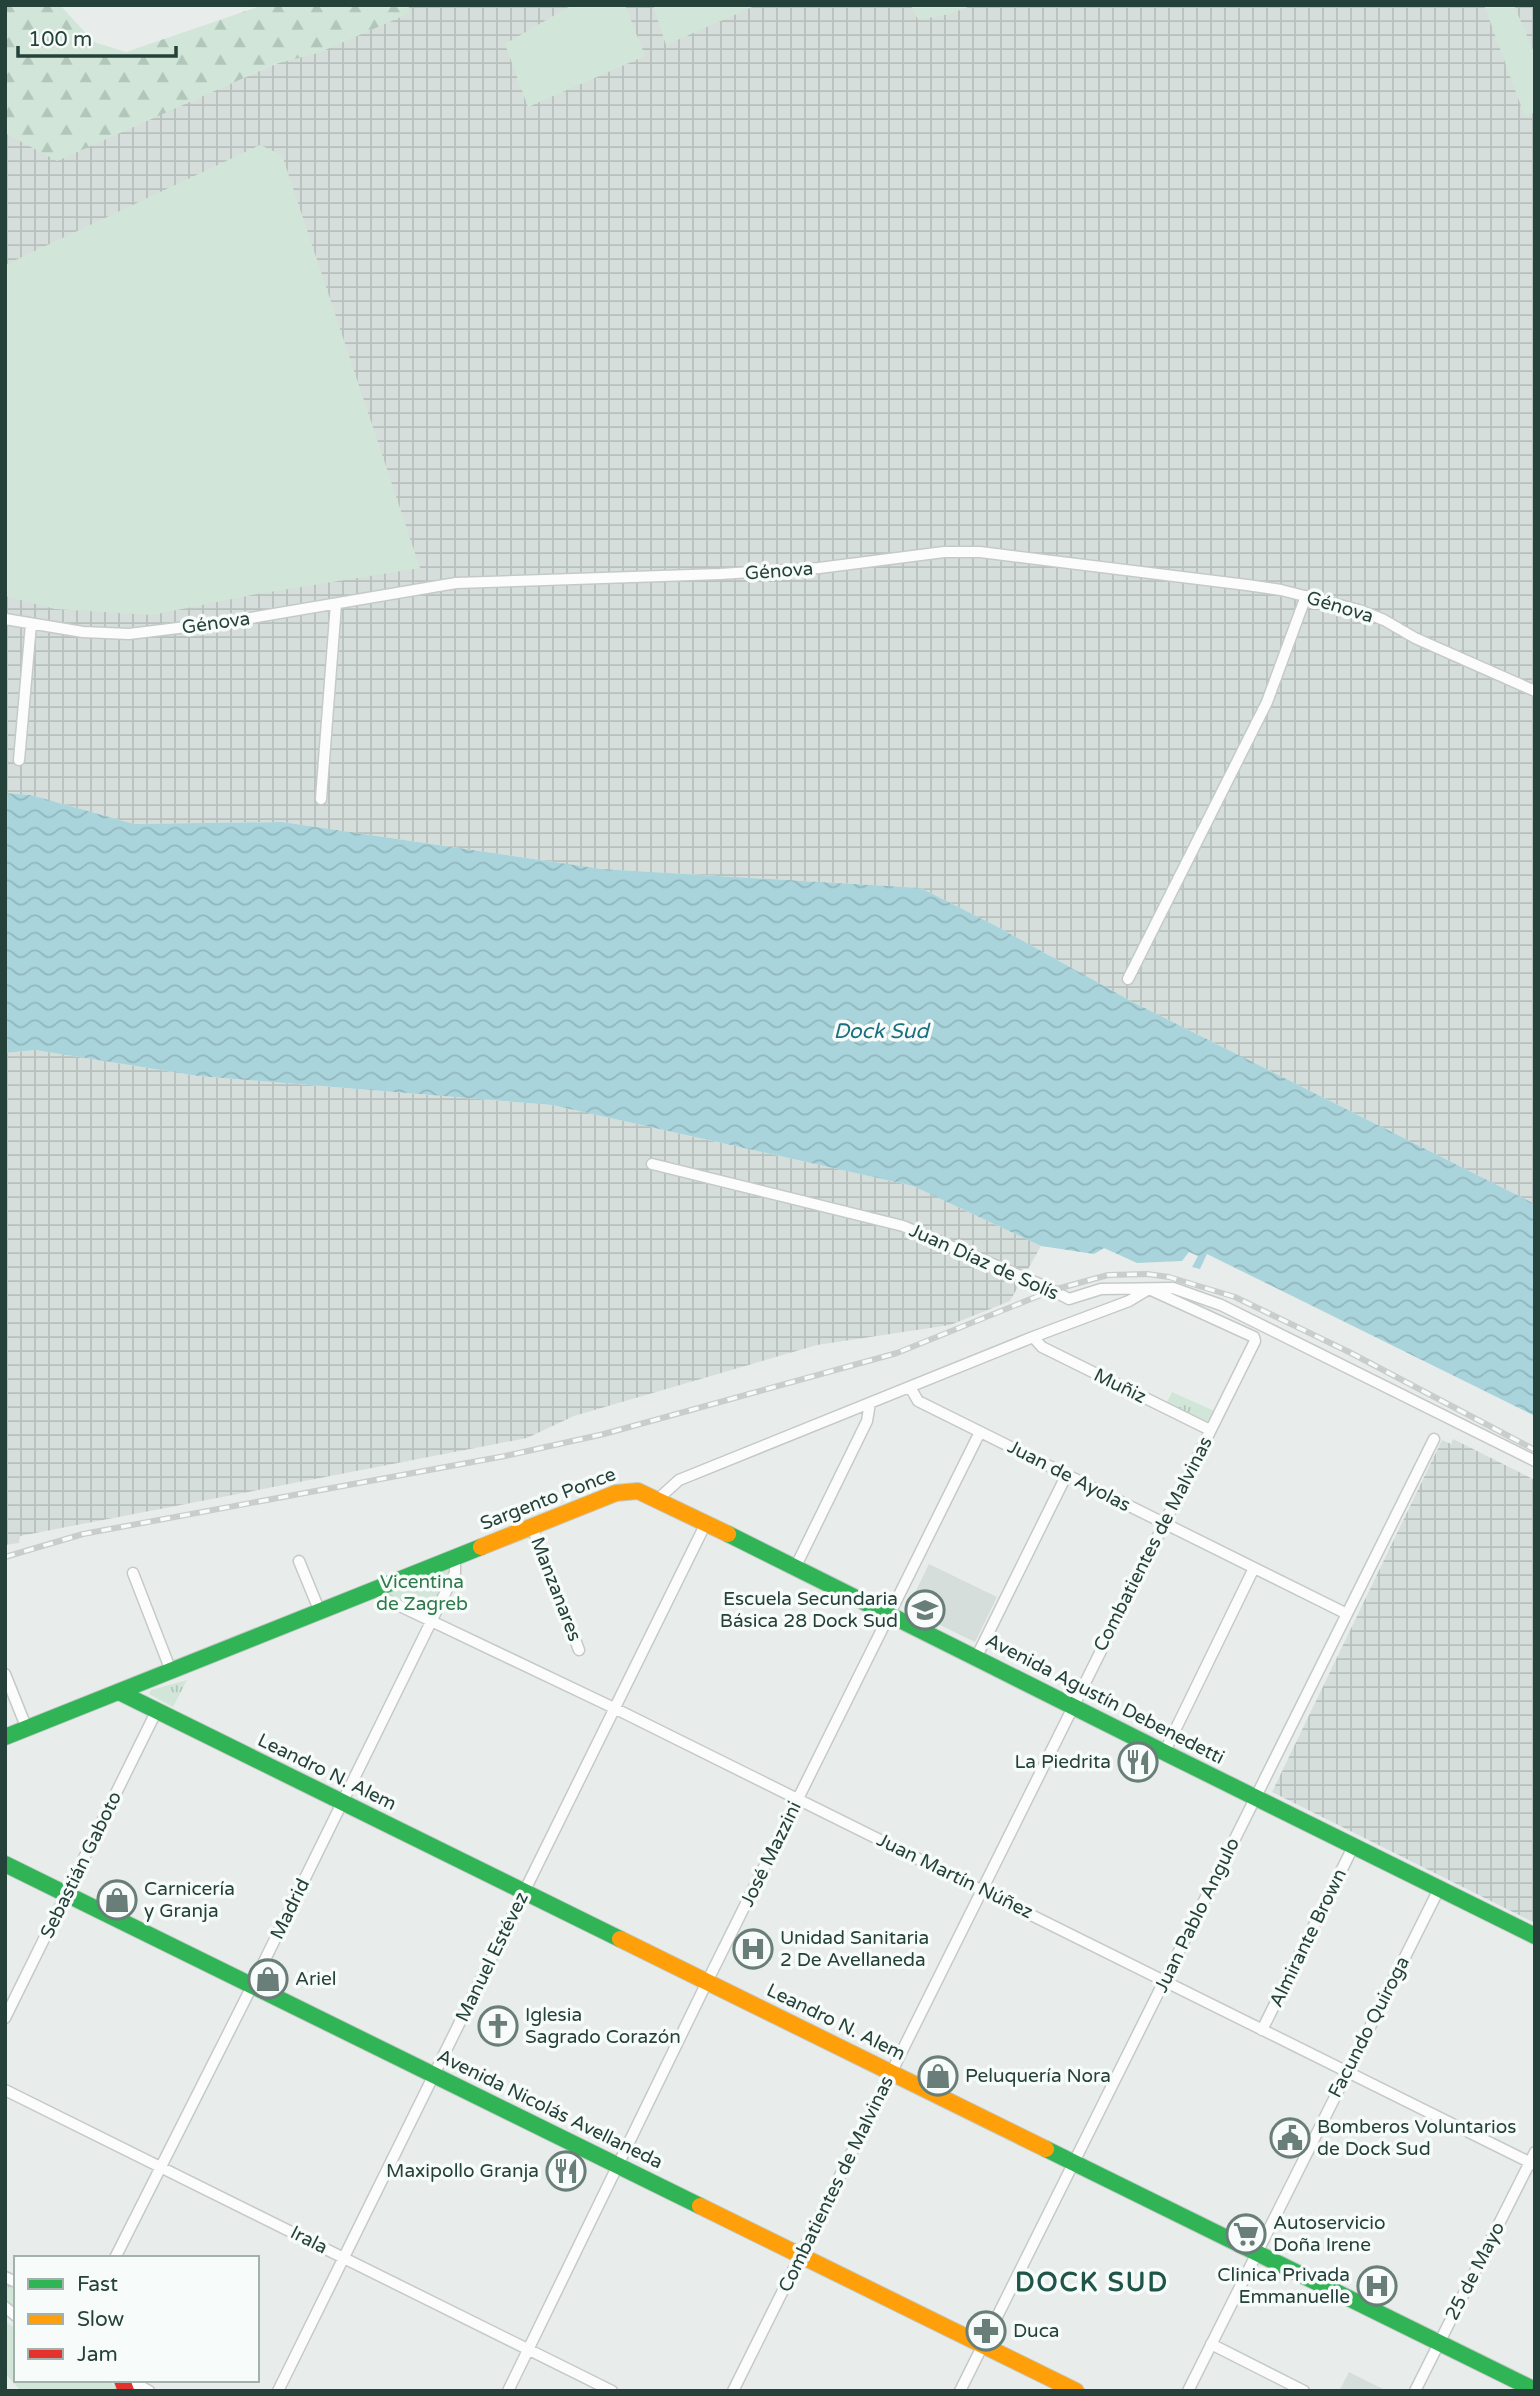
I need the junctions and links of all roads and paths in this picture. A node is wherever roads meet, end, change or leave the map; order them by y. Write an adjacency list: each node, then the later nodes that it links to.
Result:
1 (1306, 596): 2 (street, Génova); 5 (street, Génova); 8 (street)
2 (336, 604): 4 (street, Génova); 7 (street)
3 (5, 620): 4 (street, Génova)
4 (31, 624): 6 (street)
5 (1535, 691)
6 (19, 760)
7 (321, 799)
8 (1128, 979)
9 (652, 1164): 10 (street, Juan Díaz de Solís)
10 (1149, 1289): 11 (street); 14 (street, Combatientes de Malvinas); 17 (street, Juan Díaz de Solís)
11 (1033, 1337): 12 (street); 14 (street, Muñiz)
12 (910, 1387): 13 (street); 15 (street, Juan de Ayolas)
13 (870, 1403): 19 (street); 26 (street)
14 (1210, 1430): 21 (street, Combatientes de Malvinas)
15 (980, 1432): 18 (street, Juan de Ayolas); 31 (street, José Mazzini)
16 (1434, 1439): 30 (street, Juan Pablo Angulo)
17 (1535, 1461)
18 (1066, 1476): 21 (street, Juan de Ayolas); 34 (street)
19 (657, 1499): 20 (main road, Avenida Agustín Debenedetti); 22 (main road, Sargento Ponce)
20 (706, 1523): 26 (main road, Avenida Agustín Debenedetti); 39 (street, Manuel Estévez)
21 (1163, 1523): 25 (street, Juan de Ayolas); 38 (street, Combatientes de Malvinas)
22 (533, 1527): 23 (main road, Sargento Ponce); 33 (street, Manzanares)
23 (454, 1557): 28 (main road, Sargento Ponce); 32 (street, Madrid)
24 (299, 1561): 29 (street)
25 (1254, 1567): 30 (street, Juan de Ayolas); 43 (street)
26 (795, 1568): 31 (main road, Avenida Agustín Debenedetti)
27 (133, 1573): 35 (street)
28 (376, 1588): 29 (main road, Sargento Ponce); 32 (street, Juan Martín Núñez)
29 (320, 1612): 35 (main road, Sargento Ponce)
30 (1347, 1614): 45 (street, Juan Pablo Angulo)
31 (889, 1615): 34 (main road, Avenida Agustín Debenedetti); 44 (street, José Mazzini)
32 (432, 1620): 39 (street, Juan Martín Núñez); 46 (street, Madrid)
33 (579, 1650)
34 (976, 1658): 38 (main road, Avenida Agustín Debenedetti)
35 (171, 1671): 37 (main road, Sargento Ponce)
36 (5, 1674): 41 (street)
37 (119, 1692): 40 (main road, Leandro N. Alem); 41 (main road, Sargento Ponce)
38 (1072, 1705): 43 (main road, Avenida Agustín Debenedetti); 50 (street, Combatientes de Malvinas)
39 (614, 1708): 44 (street, Juan Martín Núñez); 51 (street, Manuel Estévez)
40 (156, 1712): 46 (main road, Leandro N. Alem); 52 (street, Sebastián Gaboto)
41 (27, 1729): 42 (main road, Sargento Ponce)
42 (5, 1737)
43 (1164, 1753): 45 (main road, Avenida Agustín Debenedetti)
44 (798, 1798): 50 (street, Juan Martín Núñez); 55 (street, José Mazzini)
45 (1254, 1799): 47 (main road, Avenida Agustín Debenedetti); 54 (street, Juan Pablo Angulo)
46 (342, 1802): 51 (main road, Leandro N. Alem); 56 (street, Madrid)
47 (1353, 1847): 49 (main road, Avenida Agustín Debenedetti); 58 (street, Almirante Brown)
48 (5, 1864): 52 (main road, Avenida Nicolás Avellaneda)
49 (1439, 1889): 53 (main road, Avenida Agustín Debenedetti); 60 (street, Facundo Quiroga)
50 (982, 1890): 54 (street, Juan Martín Núñez); 59 (street, Combatientes de Malvinas)
51 (524, 1892): 55 (main road, Leandro N. Alem); 61 (street, Manuel Estévez)
52 (66, 1895): 56 (main road, Avenida Nicolás Avellaneda); 57 (street, Sebastián Gaboto)
53 (1535, 1936)
54 (1165, 1981): 58 (street, Juan Martín Núñez); 64 (street, Juan Pablo Angulo)
55 (707, 1982): 59 (main road, Leandro N. Alem); 65 (street, José Mazzini)
56 (252, 1986): 61 (main road, Avenida Nicolás Avellaneda); 66 (street, Madrid)
57 (5, 2018)
58 (1262, 2030): 60 (street, Juan Martín Núñez)
59 (891, 2072): 64 (main road, Leandro N. Alem); 69 (street, Combatientes de Malvinas)
60 (1347, 2072): 63 (street, Juan Martín Núñez); 67 (street, Facundo Quiroga)
61 (434, 2076): 65 (main road, Avenida Nicolás Avellaneda); 70 (street, Manuel Estévez)
62 (5, 2090): 66 (street, Irala)
63 (1533, 2160): 71 (street, 25 de Mayo)
64 (1073, 2162): 67 (main road, Leandro N. Alem); 73 (street, Juan Pablo Angulo)
65 (618, 2166): 69 (main road, Avenida Nicolás Avellaneda); 74 (street, José Mazzini)
66 (161, 2167): 68 (street, Madrid); 70 (street, Irala)
67 (1256, 2253): 71 (main road, Leandro N. Alem); 72 (street, Facundo Quiroga)
68 (116, 2256)
69 (800, 2256): 73 (main road, Avenida Nicolás Avellaneda); 81 (street, Combatientes de Malvinas)
70 (343, 2258): 74 (street, Irala); 78 (street, Manuel Estévez)
71 (1439, 2343): 76 (main road, Leandro N. Alem); 86 (street, 25 de Mayo)
72 (1210, 2344): 84 (street, Facundo Quiroga); 85 (street)
73 (984, 2345): 82 (street, Juan Pablo Angulo); 83 (main road, Avenida Nicolás Avellaneda)
74 (528, 2349): 79 (street, José Mazzini); 80 (street, Irala)
75 (132, 2382): 77 (street)
76 (1535, 2390)
77 (149, 2391)
78 (278, 2391)
79 (508, 2391)
80 (612, 2391)
81 (733, 2391)
82 (960, 2391)
83 (1076, 2391)
84 (1188, 2391)
85 (1304, 2391)
86 (1415, 2391)

